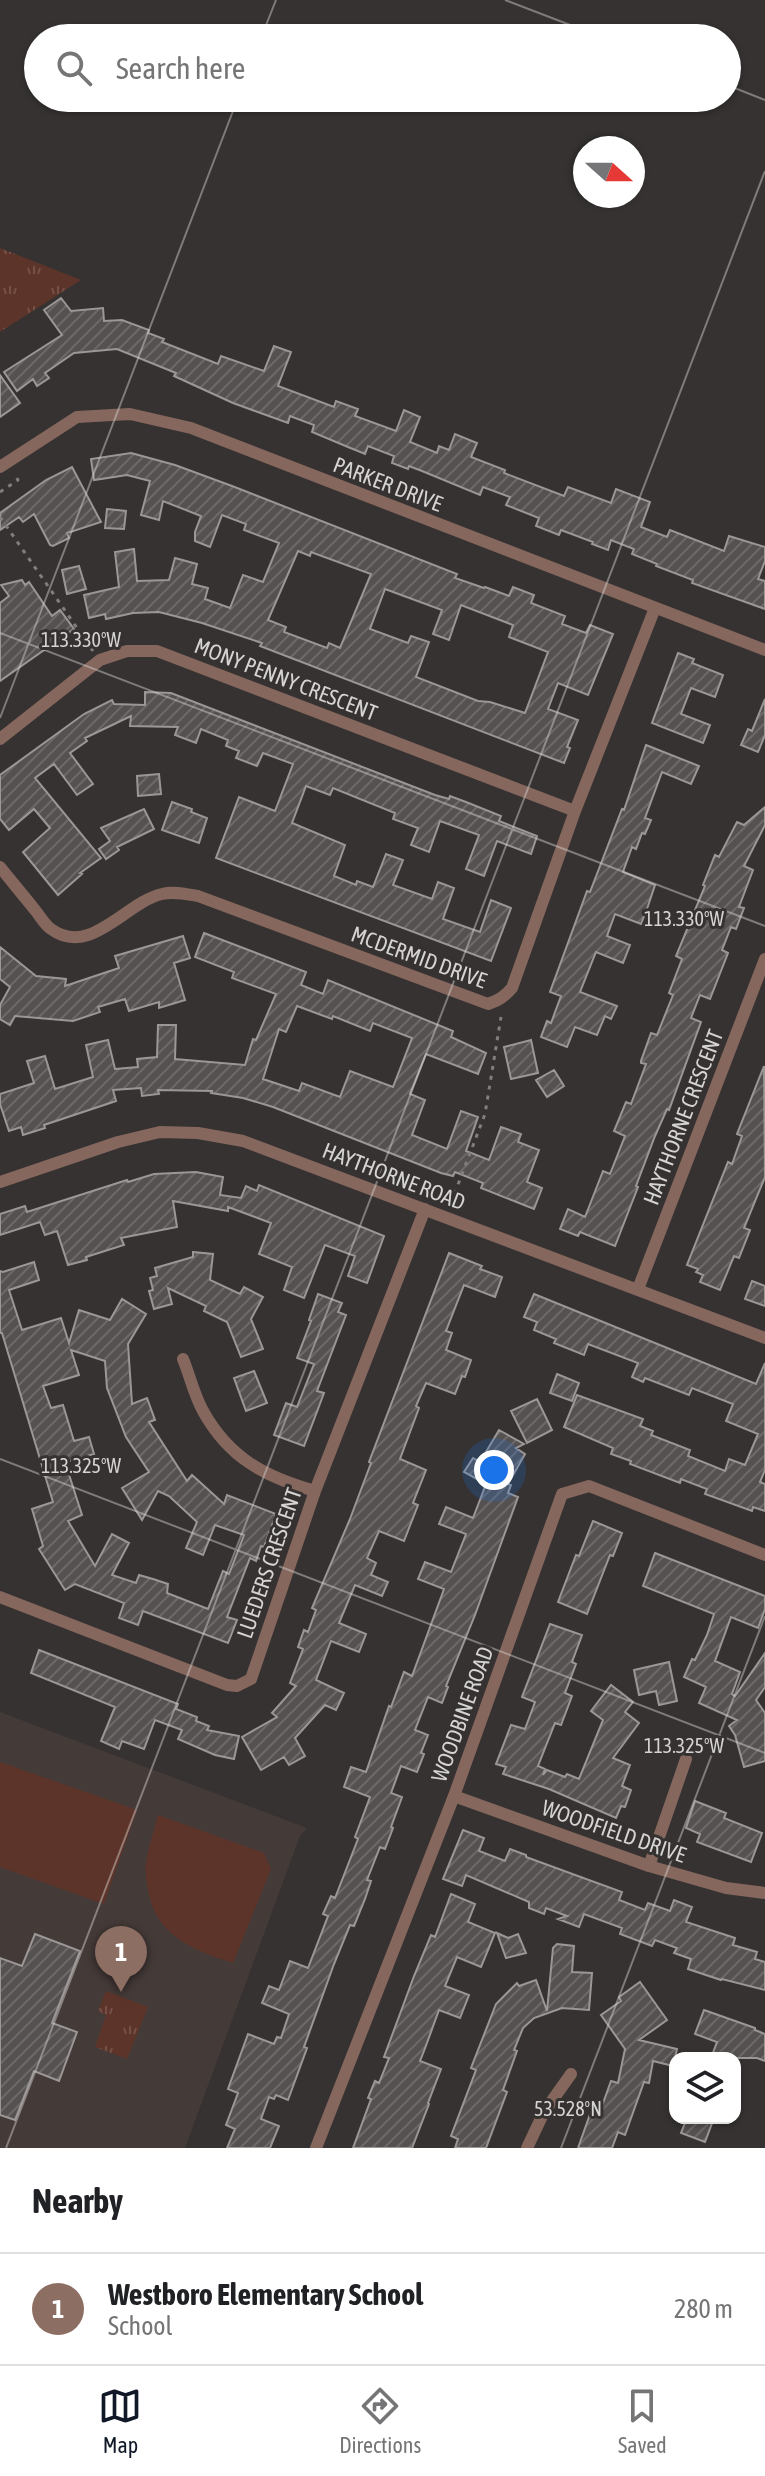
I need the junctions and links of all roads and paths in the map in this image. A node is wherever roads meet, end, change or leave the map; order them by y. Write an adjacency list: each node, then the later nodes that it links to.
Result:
1 (0, 467): 3 (street, PARKER DRIVE)
2 (0, 517): 5 (path)
3 (655, 608): 4 (street, PARKER DRIVE); 7 (street, MCDERMID DRIVE)
4 (765, 650)
5 (100, 660): 6 (street, MONY PENNY CRESCENT); 7 (street, MONY PENNY CRESCENT)
6 (0, 739)
7 (575, 811): 8 (street, MCDERMID DRIVE)
8 (0, 867)
9 (765, 959): 14 (street, HAYTHORNE CRESCENT)
10 (501, 1017): 12 (path)
11 (0, 1182): 13 (street, HAYTHORNE ROAD)
12 (451, 1203)
13 (425, 1209): 14 (street, HAYTHORNE ROAD); 17 (street, LUEDERS CRESCENT)
14 (638, 1289): 15 (street, HAYTHORNE ROAD)
15 (765, 1338)
16 (183, 1359): 17 (street)
17 (315, 1491): 19 (street, LUEDERS CRESCENT)
18 (765, 1555): 21 (street, WOODBINE ROAD)
19 (0, 1597)
20 (686, 1759): 22 (street)
21 (454, 1796): 22 (street, WOODFIELD DRIVE); 25 (street, WOODBINE ROAD)
22 (649, 1866): 23 (street, WOODFIELD DRIVE)
23 (765, 1893)
24 (571, 2074): 26 (street)
25 (316, 2148)
26 (527, 2148)

